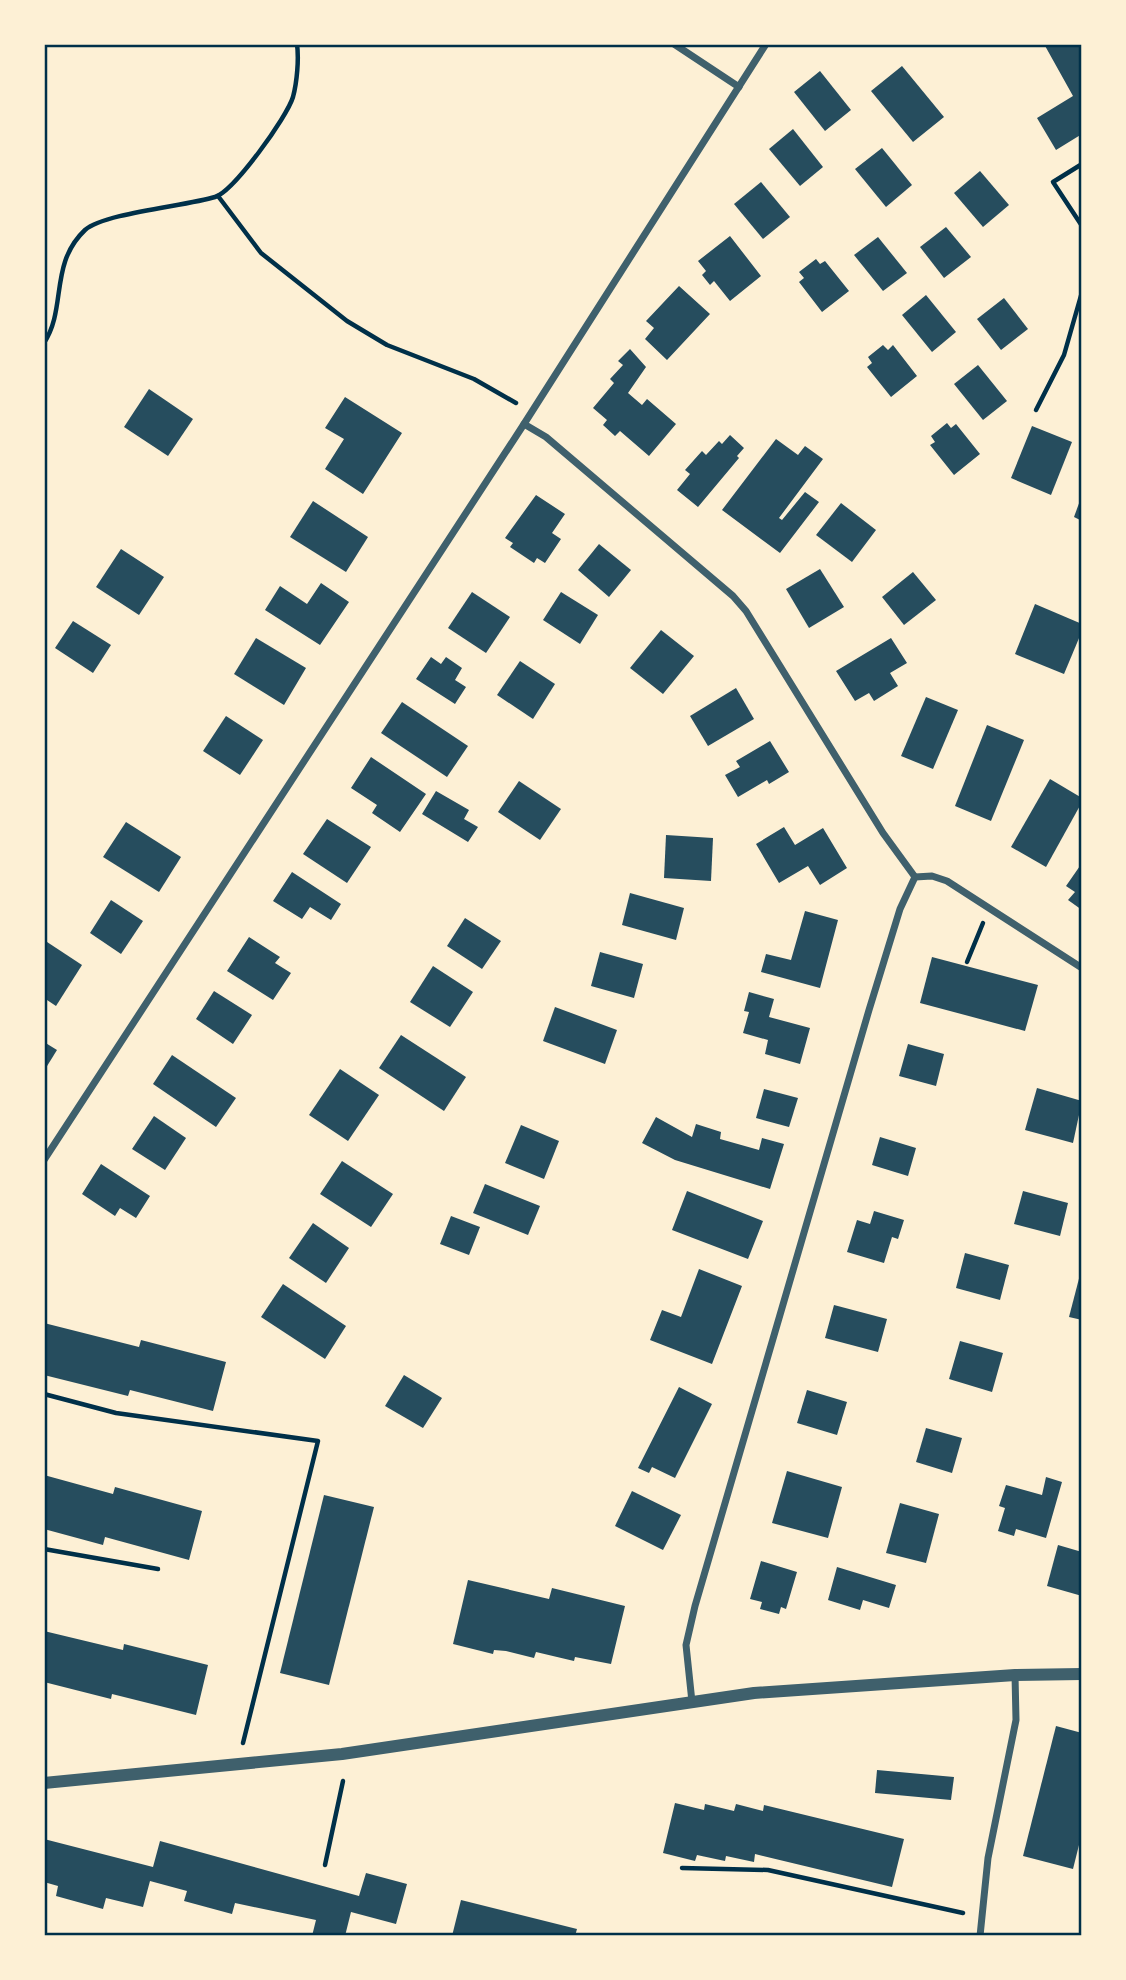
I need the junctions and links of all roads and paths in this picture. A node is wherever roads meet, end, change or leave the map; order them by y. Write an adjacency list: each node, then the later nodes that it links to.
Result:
1 (297, 44): 6 (path)
2 (674, 44): 4 (street)
3 (766, 44): 4 (street)
4 (739, 86): 12 (street)
5 (1082, 164): 7 (path)
6 (218, 196): 9 (path); 10 (path)
7 (1082, 226)
8 (1082, 292): 11 (path)
9 (44, 343)
10 (516, 403)
11 (1036, 410)
12 (524, 424): 13 (street); 17 (street)
13 (915, 877): 16 (street); 23 (street)
14 (983, 922): 15 (path)
15 (967, 962)
16 (1082, 968)
17 (44, 1160)
18 (44, 1394): 24 (path)
19 (44, 1549): 20 (path)
20 (158, 1569)
21 (1082, 1674): 22 (street)
22 (1014, 1675): 23 (street); 30 (street)
23 (692, 1702): 26 (street)
24 (243, 1743)
25 (343, 1780): 27 (path)
26 (44, 1783)
27 (325, 1865)
28 (682, 1868): 29 (path)
29 (963, 1913)
30 (981, 1936)

